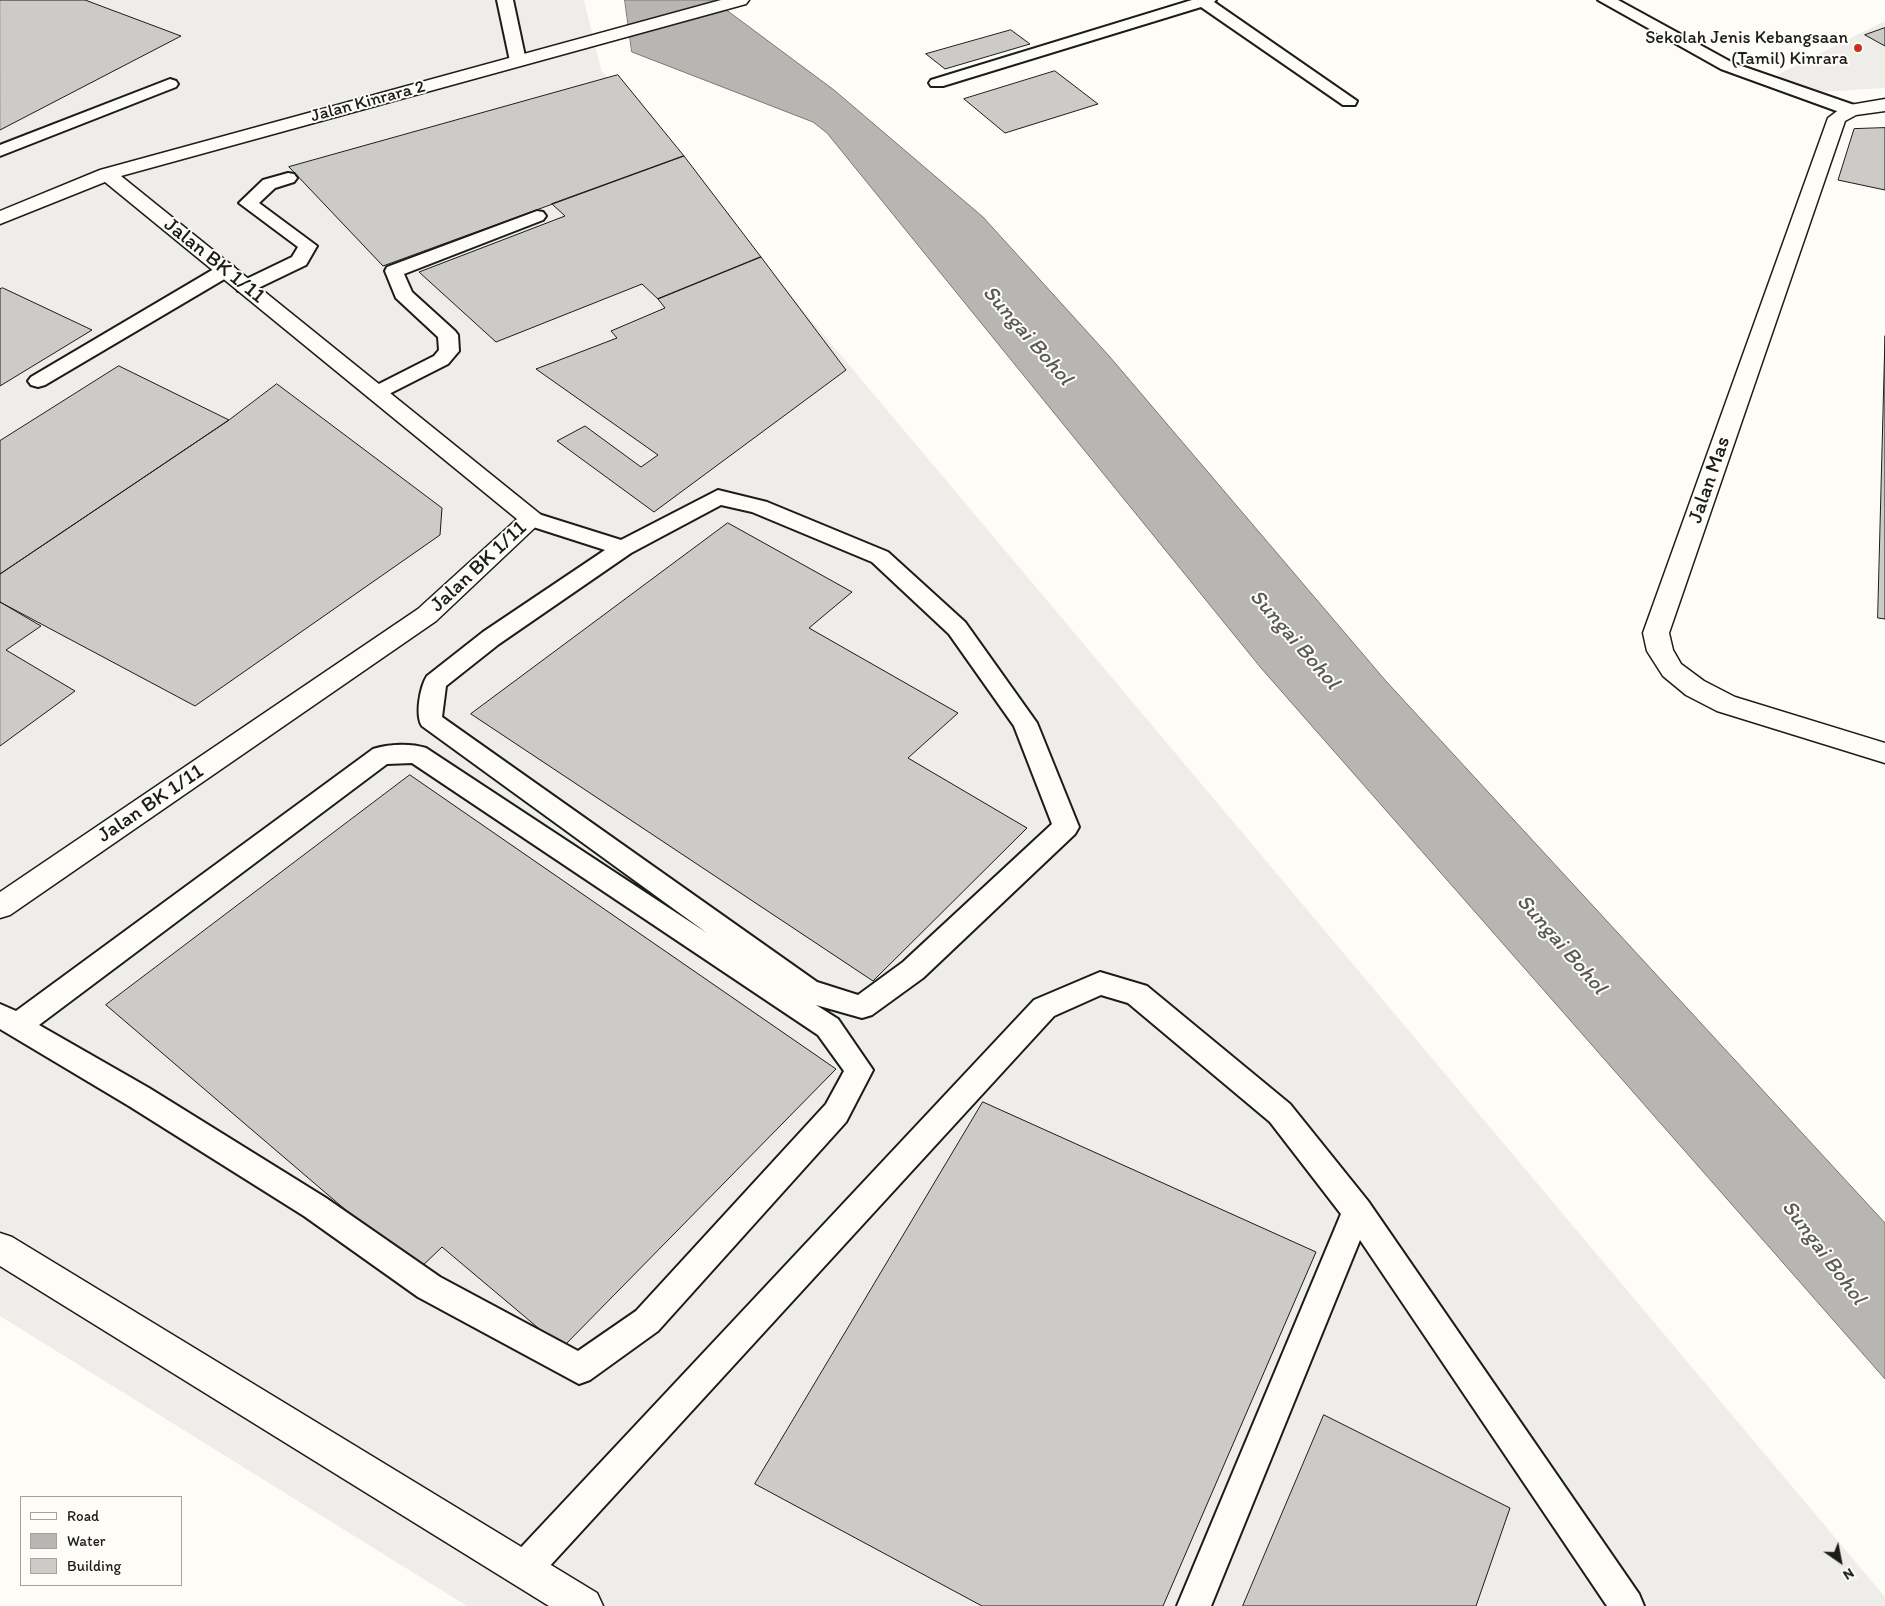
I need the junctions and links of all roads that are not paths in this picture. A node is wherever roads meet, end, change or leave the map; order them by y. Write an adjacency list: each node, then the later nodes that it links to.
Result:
1 (505, 0): 5 (lane)
2 (740, 0): 5 (street, Jalan Kinrara 2)
3 (1606, 0): 10 (lane)
4 (1205, 1): 6 (lane); 8 (lane)
5 (518, 61): 12 (street, Jalan Kinrara 2)
6 (937, 83)
7 (170, 84): 11 (lane)
8 (1349, 101)
9 (1885, 105): 10 (street)
10 (1851, 110): 22 (street, Jalan Mas)
11 (0, 151)
12 (107, 174): 15 (street, Jalan Kinrara 2); 16 (street, Jalan BK 1/11)
13 (288, 178): 17 (lane)
14 (537, 216): 19 (lane)
15 (0, 218)
16 (226, 270): 17 (street, Jalan BK 1/11); 18 (lane)
17 (245, 287): 19 (street, Jalan BK 1/11)
18 (38, 381)
19 (376, 393): 20 (street, Jalan BK 1/11)
20 (532, 519): 21 (lane); 23 (street, Jalan BK 1/11)
21 (623, 548): 21 (lane)
22 (1885, 752)
23 (0, 907)
24 (8, 1021): 24 (lane)
25 (1357, 1210): 27 (lane); 29 (lane); 30 (lane)
26 (0, 1248): 27 (street)
27 (524, 1569): 28 (street)
28 (584, 1606)
29 (1194, 1606)
30 (1627, 1606)

